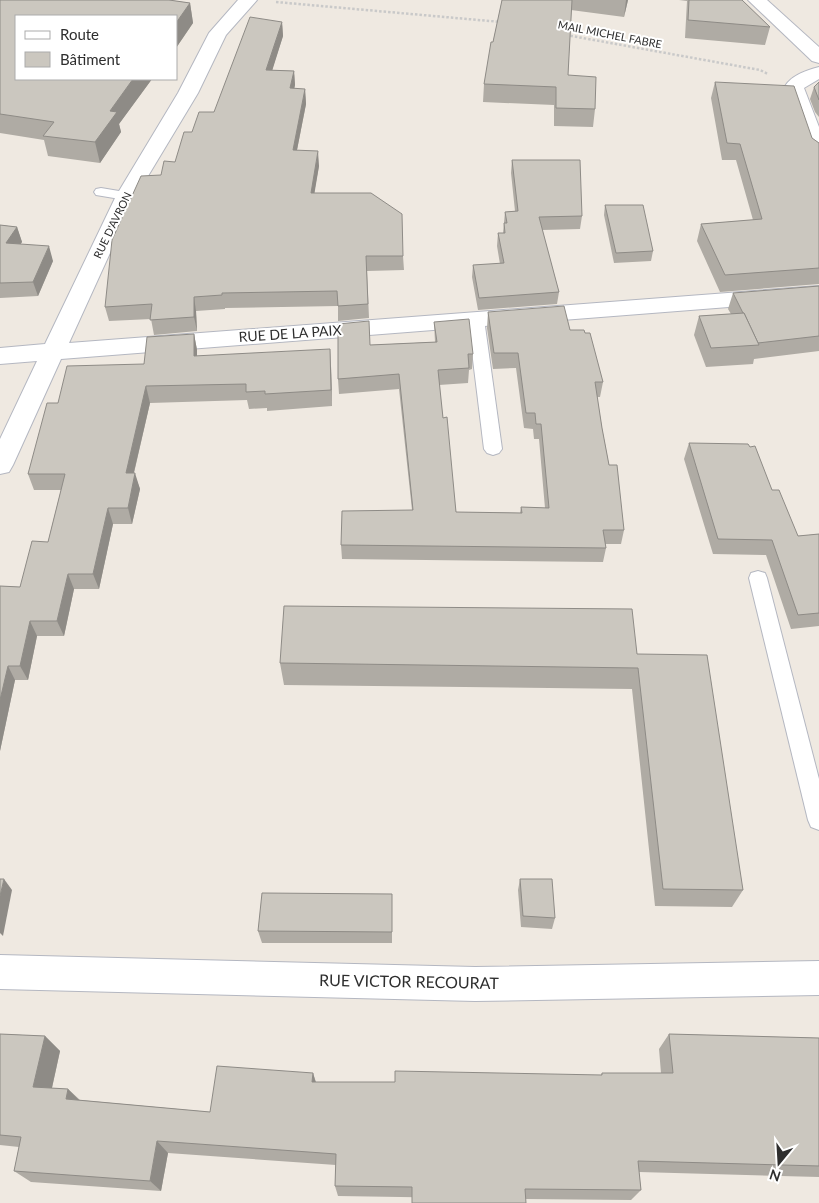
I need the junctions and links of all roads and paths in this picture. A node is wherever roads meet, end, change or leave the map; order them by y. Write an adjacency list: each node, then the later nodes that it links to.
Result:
1 (248, 0): 11 (street, RUE D'AVRON)
2 (270, 0): 4 (path)
3 (757, 0): 6 (street)
4 (504, 22)
5 (561, 34): 8 (path, MAIL MICHEL FABRE)
6 (819, 57)
7 (819, 73): 8 (street)
8 (794, 86): 9 (street)
9 (819, 154)
10 (102, 192): 11 (lane)
11 (126, 196): 14 (street, RUE D'AVRON)
12 (819, 293): 13 (street, RUE DE LA PAIX)
13 (476, 319): 14 (street, RUE DE LA PAIX); 16 (lane)
14 (52, 352): 15 (street, RUE DE LA PAIX); 17 (street, RUE D'AVRON)
15 (0, 356)
16 (493, 449)
17 (0, 465)
18 (758, 578): 19 (lane)
19 (819, 820)
20 (0, 972): 21 (street, RUE VICTOR RECOURAT)
21 (819, 978)

